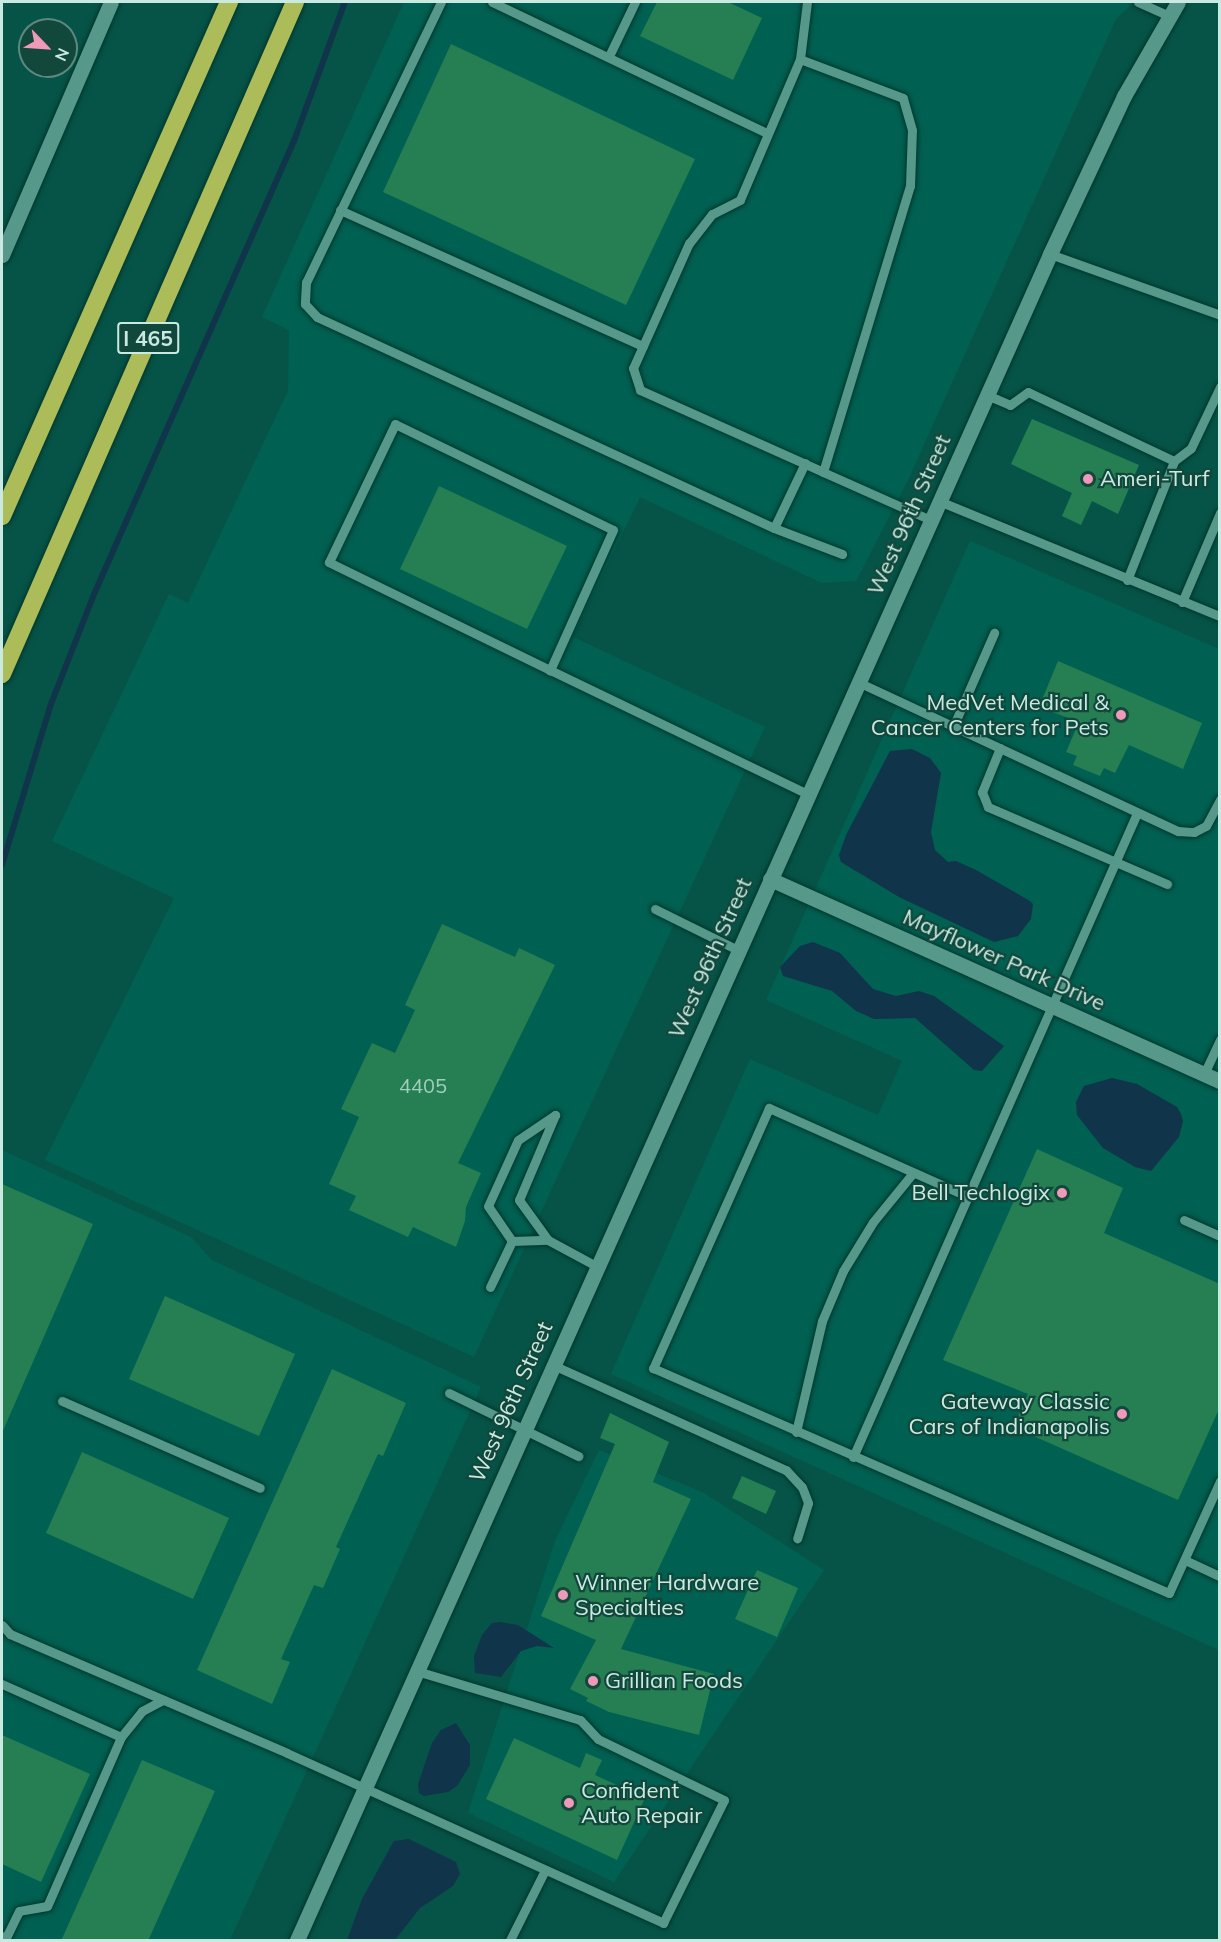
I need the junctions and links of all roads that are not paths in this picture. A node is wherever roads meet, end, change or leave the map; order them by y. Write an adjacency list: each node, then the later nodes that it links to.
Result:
1 (111, 2): 16 (street)
2 (229, 2): 26 (highway, I 465)
3 (295, 2): 35 (highway, I 465)
4 (441, 2): 14 (lane)
5 (492, 2): 11 (lane)
6 (635, 2): 11 (lane)
7 (807, 2): 12 (lane)
8 (1138, 2): 10 (lane)
9 (1178, 2): 10 (street, West 96th Street)
10 (1170, 16): 15 (street, West 96th Street)
11 (609, 56): 13 (lane)
12 (800, 59): 13 (lane); 23 (lane)
13 (767, 133): 18 (lane)
14 (340, 210): 18 (lane); 28 (lane)
15 (1050, 254): 17 (lane); 20 (street, West 96th Street)
16 (2, 255)
17 (1220, 315)
18 (643, 346): 22 (lane)
19 (1220, 387): 21 (lane)
20 (987, 395): 21 (lane); 24 (street, West 96th Street)
21 (1174, 460): 30 (lane)
22 (805, 464): 23 (lane); 28 (lane)
23 (823, 472): 27 (lane)
24 (939, 501): 27 (street, West 96th Street); 30 (lane)
25 (1220, 513): 31 (lane)
26 (2, 516)
27 (931, 520): 36 (street, West 96th Street)
28 (774, 528): 29 (lane)
29 (842, 554)
30 (1127, 580): 31 (lane)
31 (1182, 602): 32 (lane)
32 (1220, 616)
33 (994, 633): 37 (lane)
34 (550, 670): 34 (lane); 39 (lane)
35 (2, 674)
36 (858, 682): 37 (lane); 39 (street, West 96th Street)
37 (953, 727): 38 (lane)
38 (1000, 748): 41 (lane); 42 (lane)
39 (808, 794): 43 (street, West 96th Street)
40 (1220, 800): 41 (lane)
41 (1137, 813): 42 (lane)
42 (1116, 862): 44 (lane); 47 (lane)
43 (770, 879): 46 (street, West 96th Street); 47 (street, Mayflower Park Drive)
44 (1167, 884)
45 (655, 909): 46 (lane)
46 (738, 950): 57 (street, West 96th Street)
47 (1054, 1007): 49 (street, Mayflower Park Drive); 52 (lane)
48 (1220, 1040): 49 (lane)
49 (1204, 1074): 50 (street, Mayflower Park Drive)
50 (1220, 1081)
51 (913, 1173): 52 (lane); 63 (lane); 63 (lane)
52 (969, 1197): 65 (lane)
53 (1184, 1220): 54 (lane)
54 (1220, 1236)
55 (548, 1240): 56 (lane); 56 (lane); 57 (lane)
56 (512, 1241): 58 (lane)
57 (596, 1266): 59 (street, West 96th Street)
58 (490, 1287)
59 (553, 1365): 62 (street, West 96th Street); 68 (lane)
60 (449, 1393): 62 (lane)
61 (62, 1401): 67 (lane)
62 (524, 1430): 64 (lane); 72 (street, West 96th Street)
63 (796, 1432): 65 (lane)
64 (578, 1456)
65 (854, 1457): 69 (lane)
66 (1220, 1481): 69 (lane)
67 (260, 1488)
68 (797, 1538)
69 (1185, 1560): 70 (lane)
70 (1220, 1576)
71 (2, 1625): 74 (lane)
72 (417, 1671): 76 (street, West 96th Street); 77 (lane)
73 (2, 1684): 75 (lane)
74 (163, 1700): 75 (lane); 76 (lane)
75 (121, 1737): 78 (lane)
76 (365, 1789): 77 (lane); 79 (street, West 96th Street)
77 (545, 1870): 80 (lane)
78 (2, 1936)
79 (297, 1941)
80 (510, 1941)

